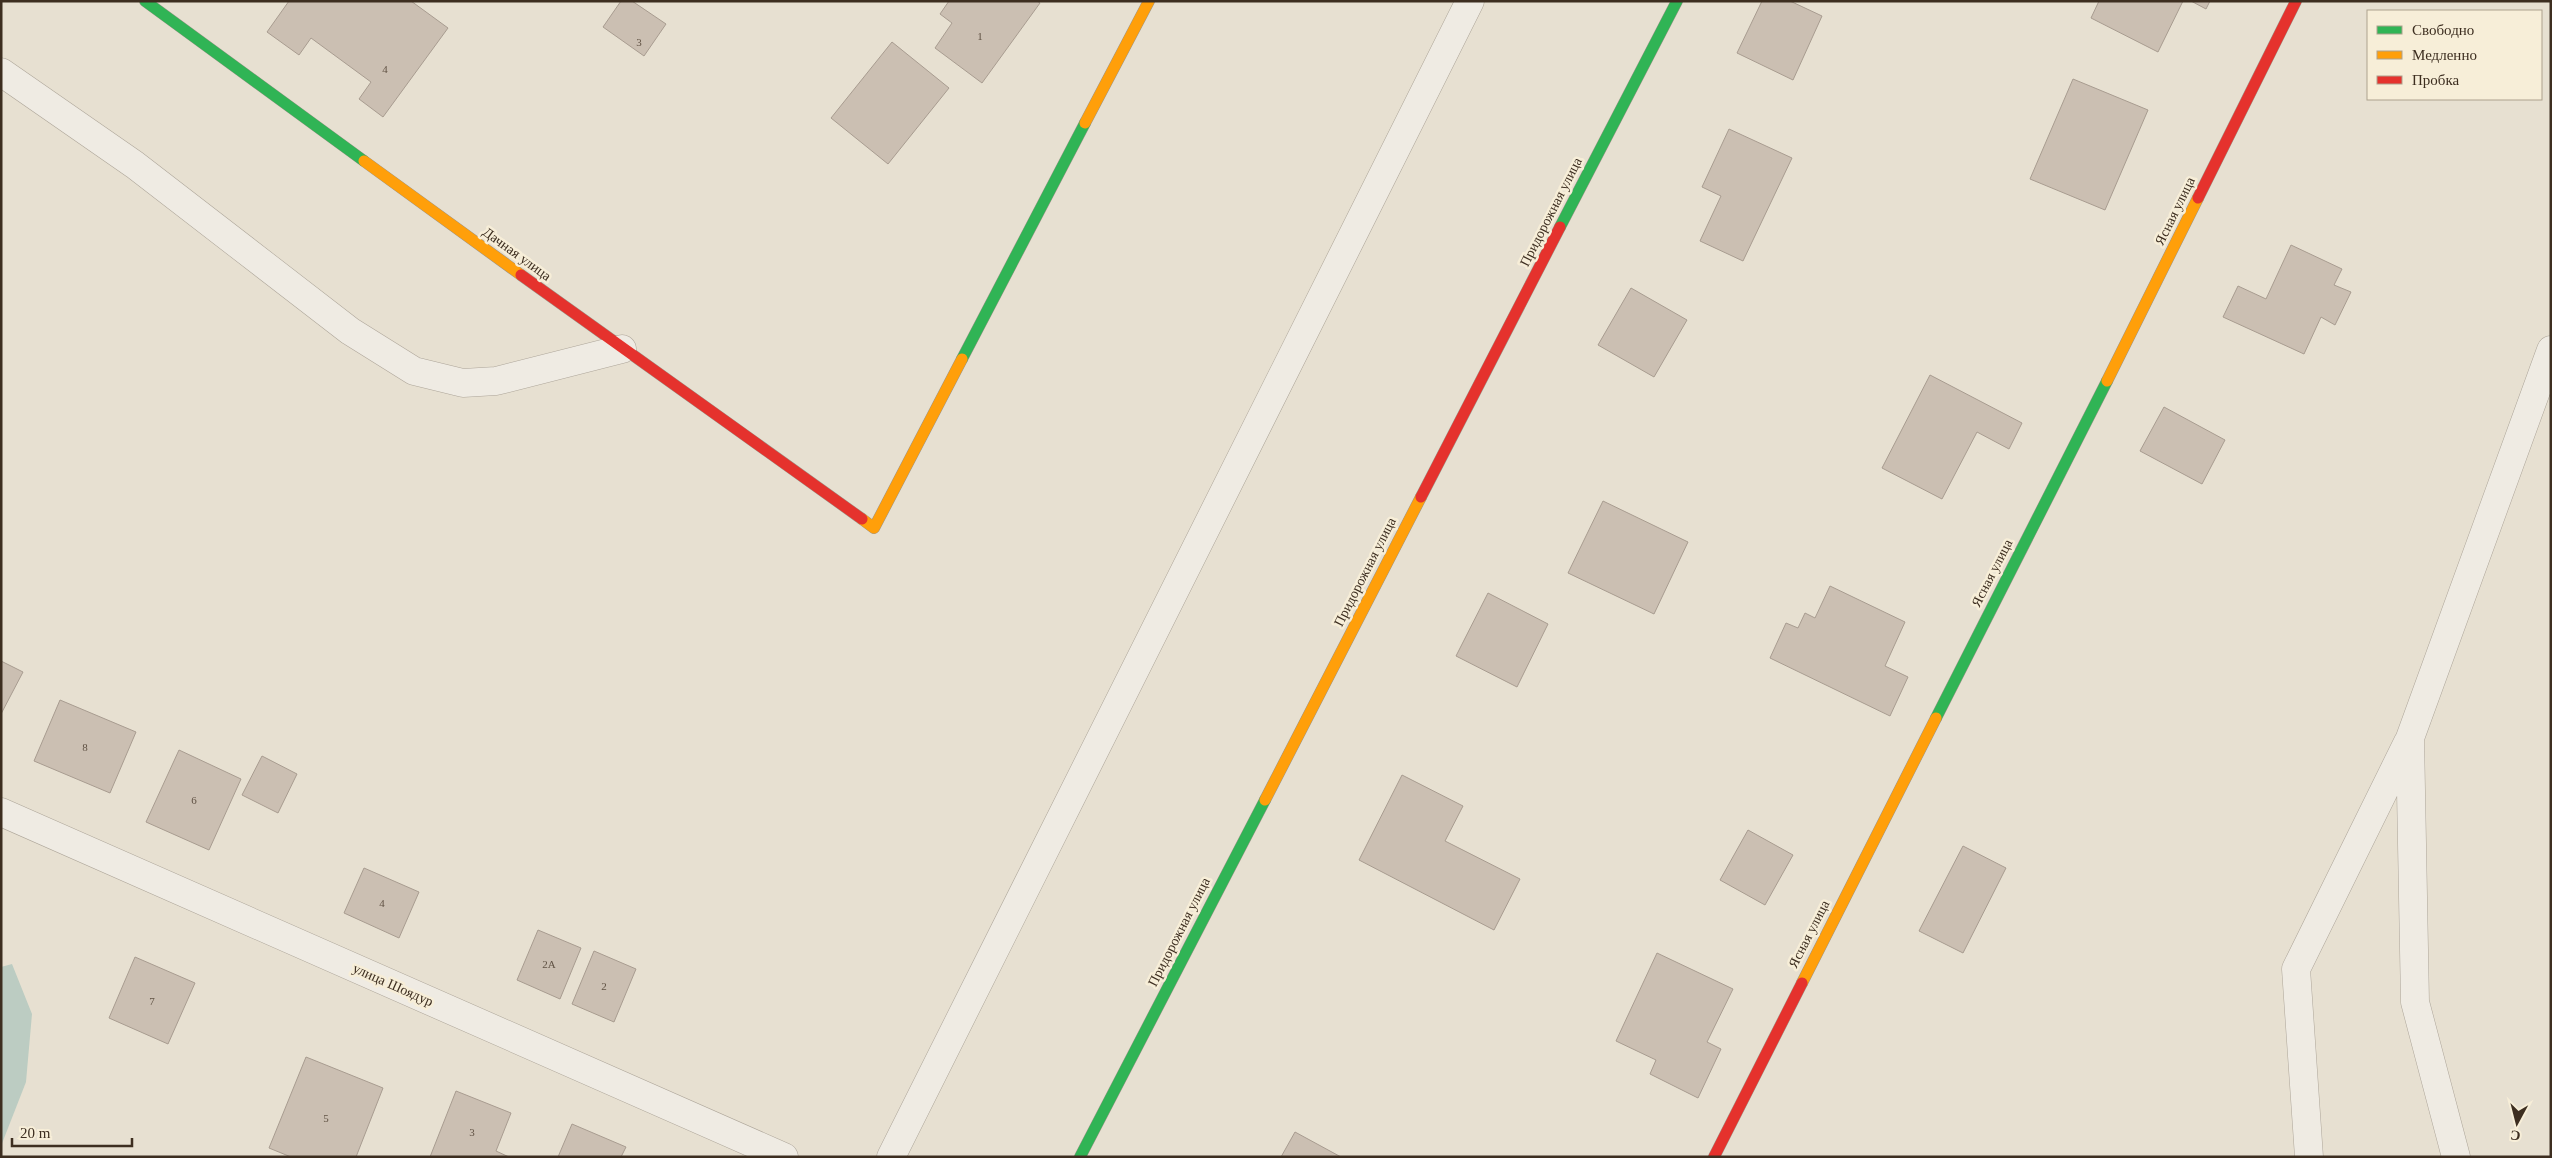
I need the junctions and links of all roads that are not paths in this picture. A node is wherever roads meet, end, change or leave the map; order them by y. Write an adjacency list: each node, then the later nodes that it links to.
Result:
1 (145, 1): 7 (street, Дачная улица)
2 (1148, 1): 7 (street, Дачная улица)
3 (1470, 1): 12 (street)
4 (1677, 1): 13 (street, Придорожная улица)
5 (2296, 1): 14 (street, Ясная улица)
6 (1, 72): 7 (street)
7 (622, 349)
8 (2551, 350): 9 (street)
9 (2410, 738): 15 (street); 16 (street)
10 (1, 812): 11 (street, улица Шоядур)
11 (784, 1157)
12 (891, 1157)
13 (1080, 1157)
14 (1714, 1157)
15 (2309, 1157)
16 (2456, 1157)

